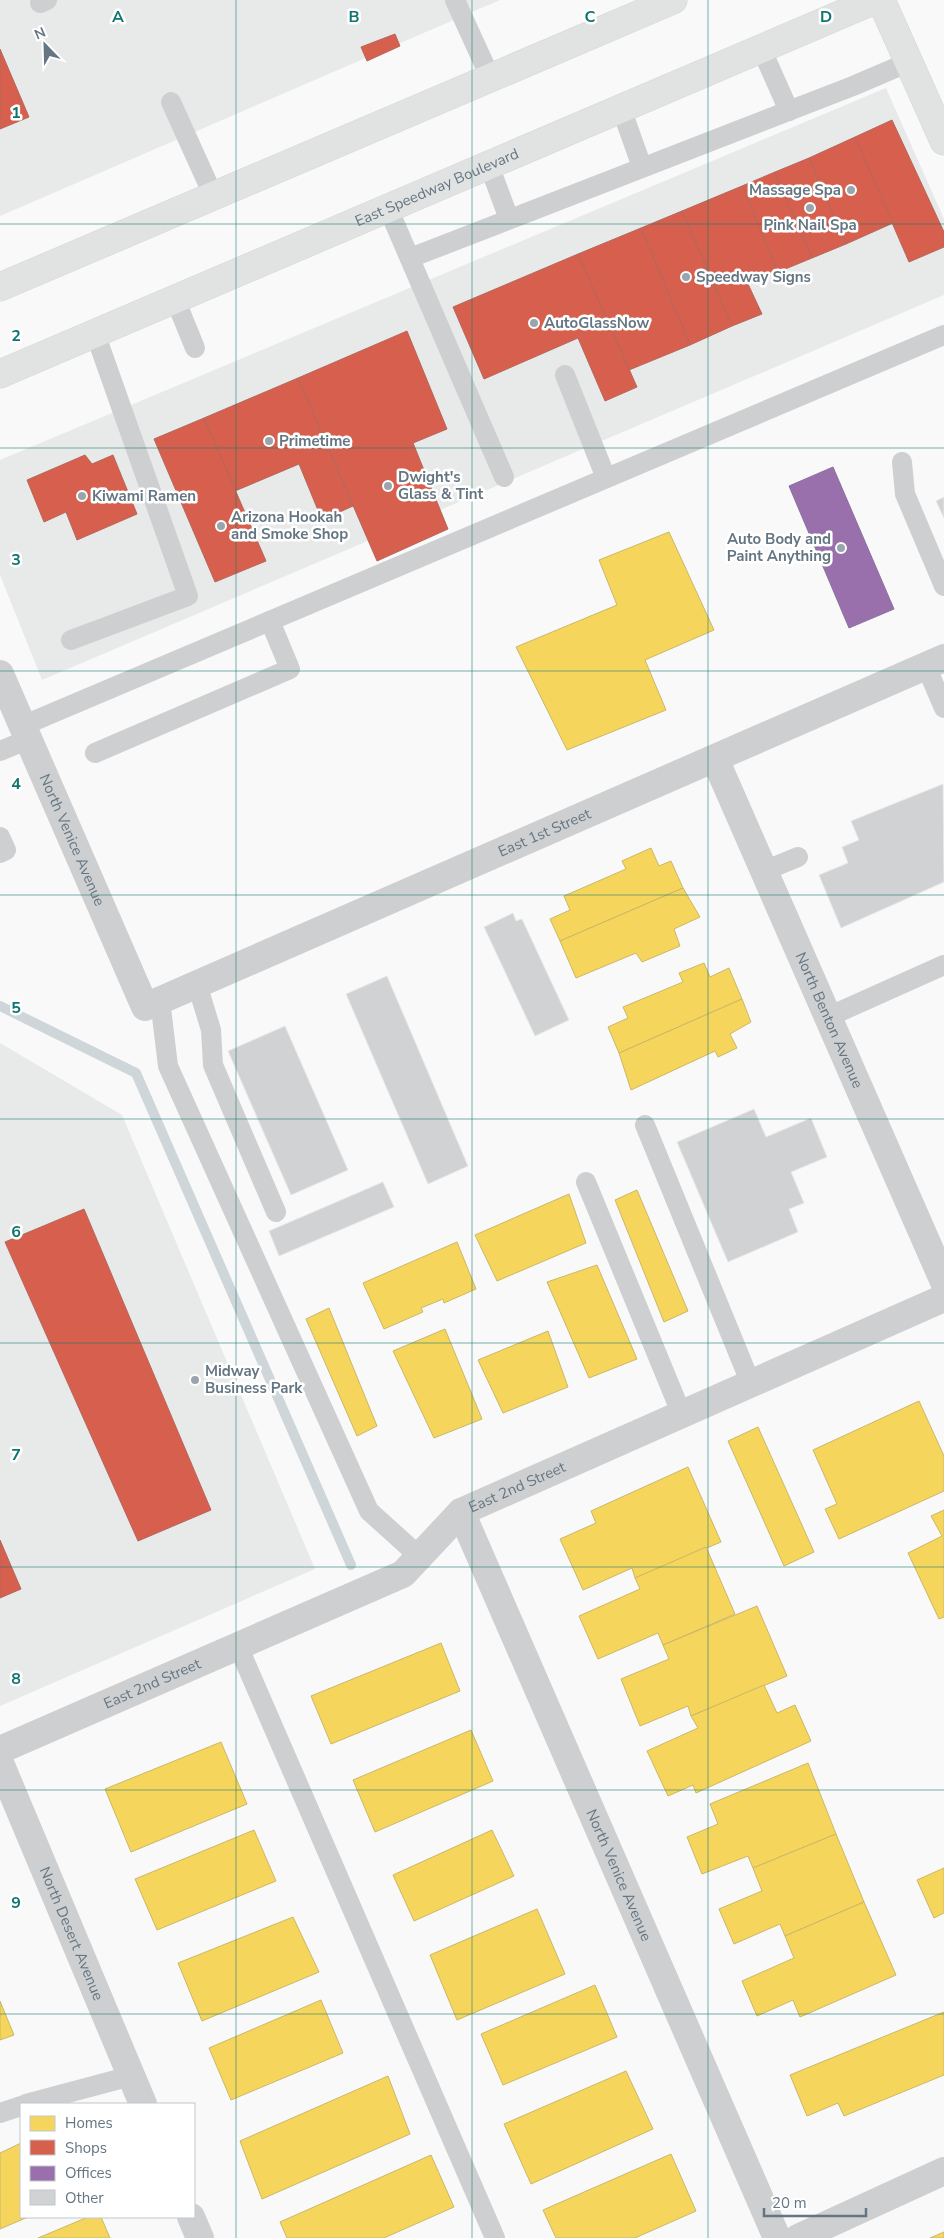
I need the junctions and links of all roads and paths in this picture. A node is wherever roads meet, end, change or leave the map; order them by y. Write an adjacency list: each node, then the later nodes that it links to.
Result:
1 (456, 0): 7 (lane)
2 (672, 0): 7 (main road)
3 (875, 0): 5 (main road, East Speedway Boulevard)
4 (881, 0): 6 (main road)
5 (761, 48): 9 (main road, East Speedway Boulevard); 10 (lane)
6 (909, 62): 10 (lane); 11 (main road)
7 (490, 78): 14 (main road)
8 (171, 102): 14 (lane)
9 (621, 108): 12 (main road, East Speedway Boulevard); 13 (lane)
10 (788, 111): 13 (lane)
11 (944, 141)
12 (489, 165): 15 (main road, East Speedway Boulevard); 16 (lane)
13 (642, 167): 16 (lane)
14 (213, 195): 18 (main road)
15 (388, 208): 17 (lane); 19 (main road, East Speedway Boulevard)
16 (509, 219): 17 (lane)
17 (410, 258): 26 (lane)
18 (0, 287)
19 (175, 299): 20 (main road, East Speedway Boulevard); 22 (lane)
20 (95, 333): 23 (main road, East Speedway Boulevard); 30 (lane)
21 (944, 335): 27 (lane)
22 (196, 348)
23 (0, 374)
24 (565, 374): 27 (lane)
25 (902, 462): 28 (lane)
26 (504, 477)
27 (606, 478): 29 (lane)
28 (944, 586)
29 (270, 621): 34 (lane); 36 (lane)
30 (71, 640)
31 (935, 662): 33 (lane); 37 (street, East 1st Street)
32 (0, 674): 34 (street, North Venice Avenue)
33 (944, 708)
34 (26, 733): 35 (lane); 44 (street, North Venice Avenue)
35 (0, 751)
36 (95, 753)
37 (715, 759): 41 (street, North Benton Avenue); 43 (street, East 1st Street)
38 (0, 837): 39 (lane)
39 (0, 852)
40 (798, 857): 41 (lane)
41 (764, 870): 45 (street, North Benton Avenue)
42 (944, 965): 45 (lane)
43 (198, 984): 44 (street, East 1st Street); 48 (lane)
44 (153, 1003): 54 (lane)
45 (828, 1017): 49 (street, North Benton Avenue)
46 (645, 1125): 51 (lane)
47 (586, 1182): 52 (lane)
48 (276, 1212)
49 (944, 1282)
50 (944, 1298): 51 (street, East 2nd Street)
51 (751, 1384): 52 (street, East 2nd Street)
52 (682, 1414): 53 (street, East 2nd Street)
53 (461, 1512): 54 (street, East 2nd Street); 67 (street, North Venice Avenue)
54 (420, 1557): 55 (street, East 2nd Street)
55 (238, 1646): 56 (street, East 2nd Street); 66 (lane)
56 (0, 1750)
57 (0, 1764): 58 (street, North Desert Avenue)
58 (130, 2076): 59 (lane); 60 (street, North Desert Avenue)
59 (30, 2103)
60 (143, 2103)
61 (20, 2106): 62 (lane)
62 (0, 2113)
63 (944, 2171): 68 (street)
64 (191, 2218): 65 (street)
65 (200, 2238)
66 (495, 2238)
67 (777, 2238)
68 (798, 2238)

